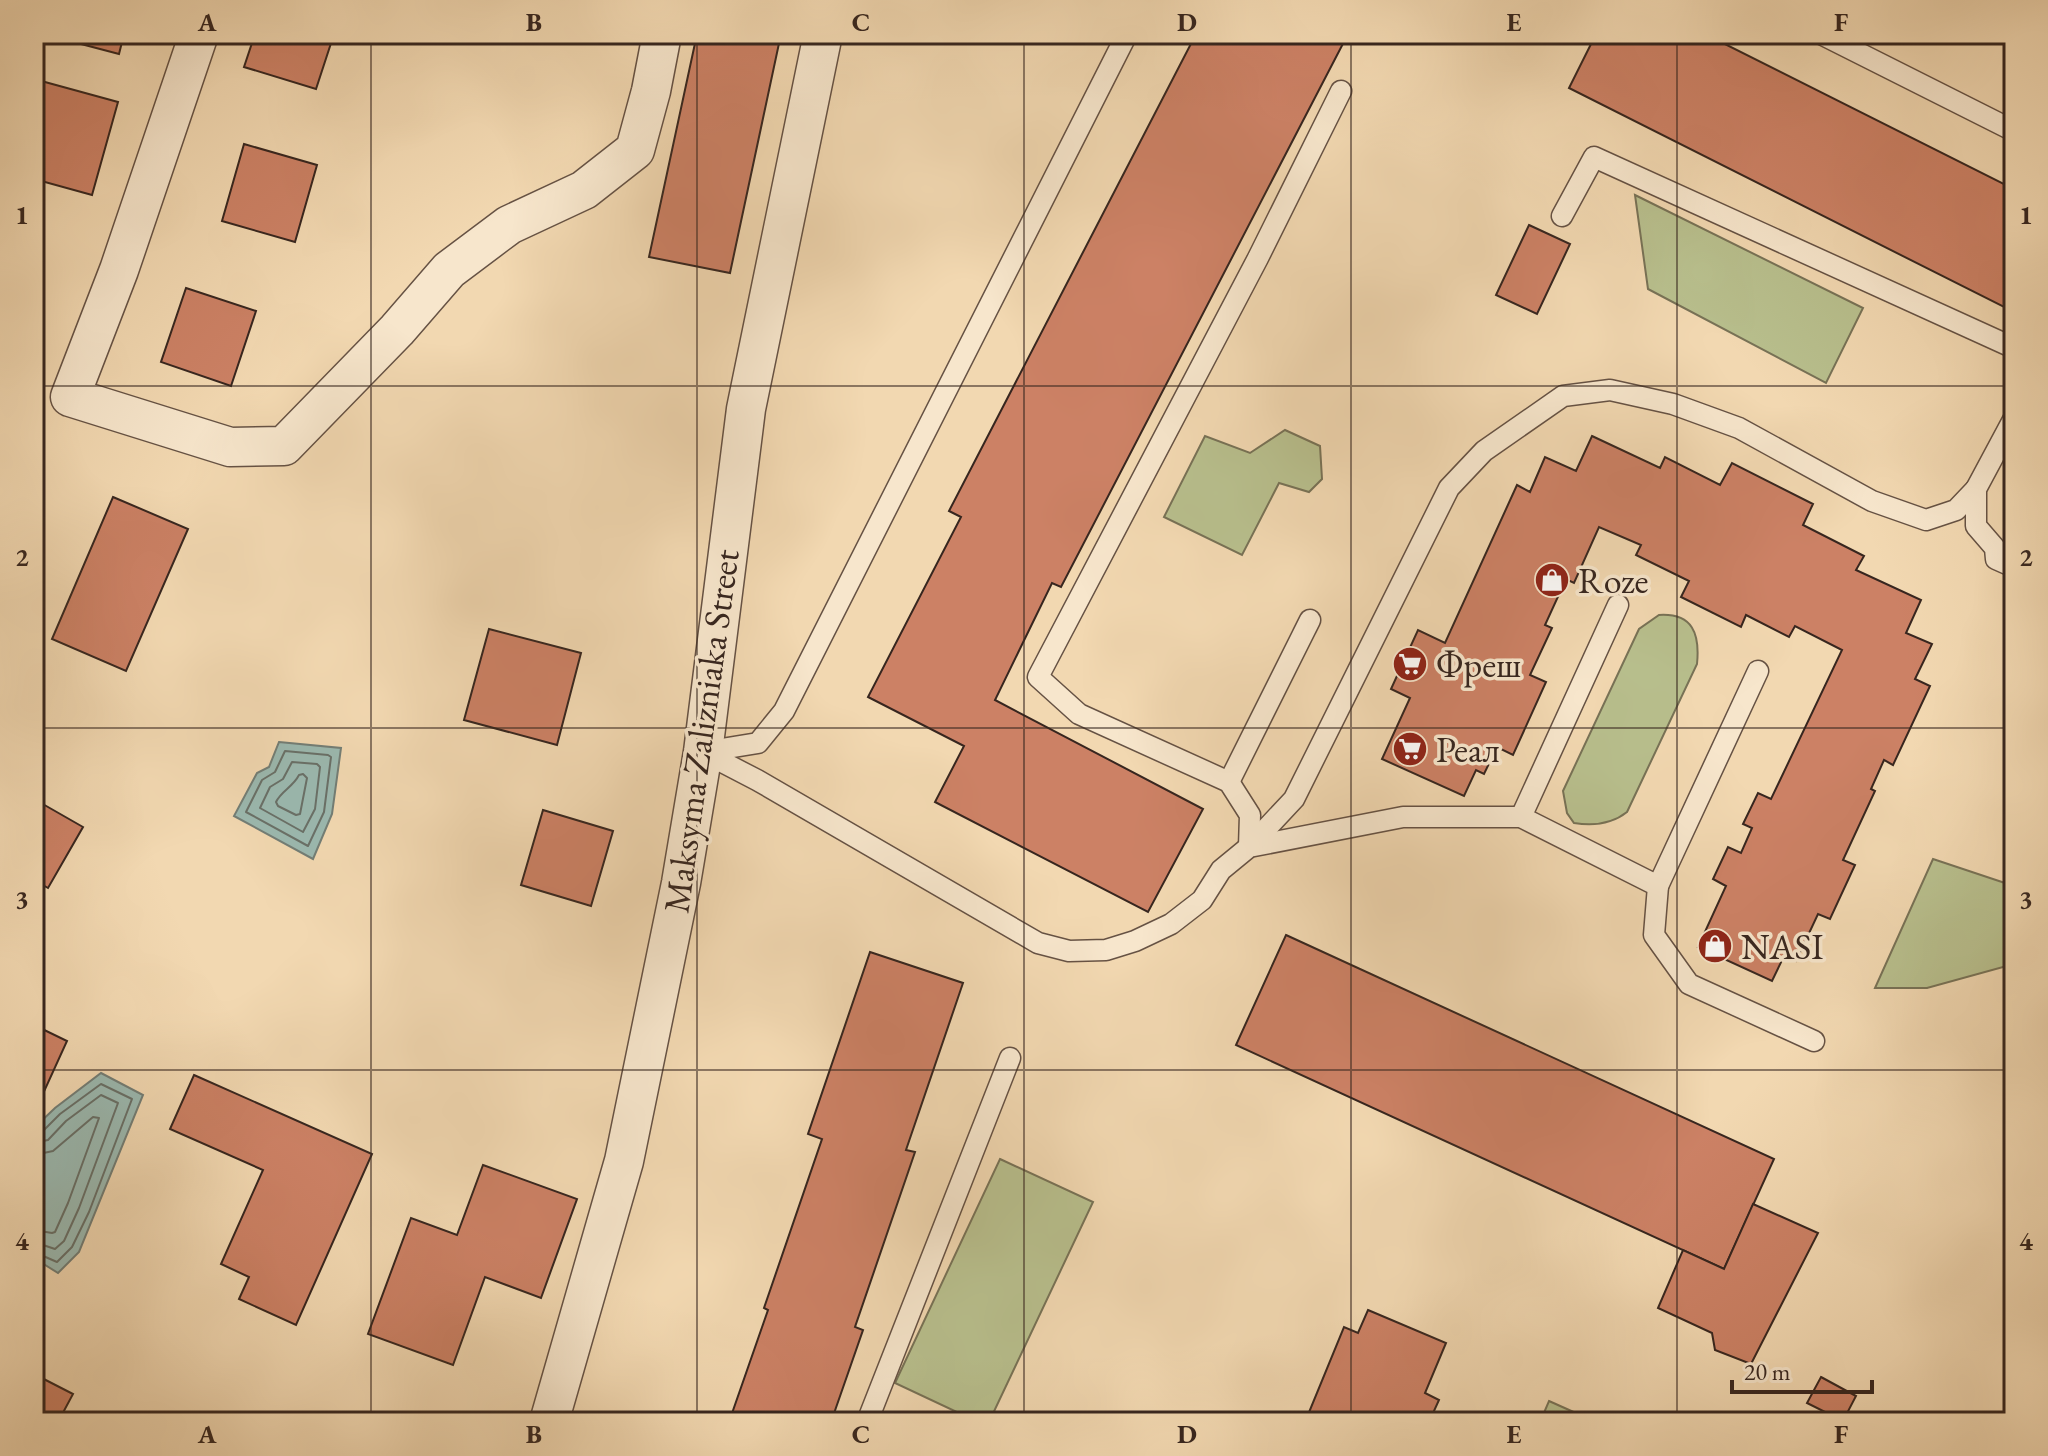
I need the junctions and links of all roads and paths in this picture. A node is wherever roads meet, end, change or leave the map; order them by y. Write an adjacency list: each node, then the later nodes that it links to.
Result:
1 (199, 34): 2 (street)
2 (662, 34)
3 (823, 34): 16 (street, Maksyma Zalizniaka Street)
4 (1127, 34): 16 (lane)
5 (1821, 34): 7 (lane)
6 (1341, 91): 17 (lane)
7 (2014, 131)
8 (1562, 216): 9 (lane)
9 (2014, 348)
10 (2014, 418): 11 (lane)
11 (1976, 489): 12 (lane); 19 (lane)
12 (2014, 567)
13 (1618, 605): 18 (lane)
14 (1310, 620): 17 (lane)
15 (1758, 671): 20 (lane)
16 (703, 752): 19 (lane); 23 (street, Maksyma Zalizniaka Street)
17 (1229, 782): 19 (lane)
18 (1521, 817): 19 (lane); 20 (lane)
19 (1249, 847)
20 (1658, 886): 21 (lane)
21 (1814, 1041)
22 (1010, 1058): 24 (lane)
23 (549, 1422)
24 (867, 1422)

